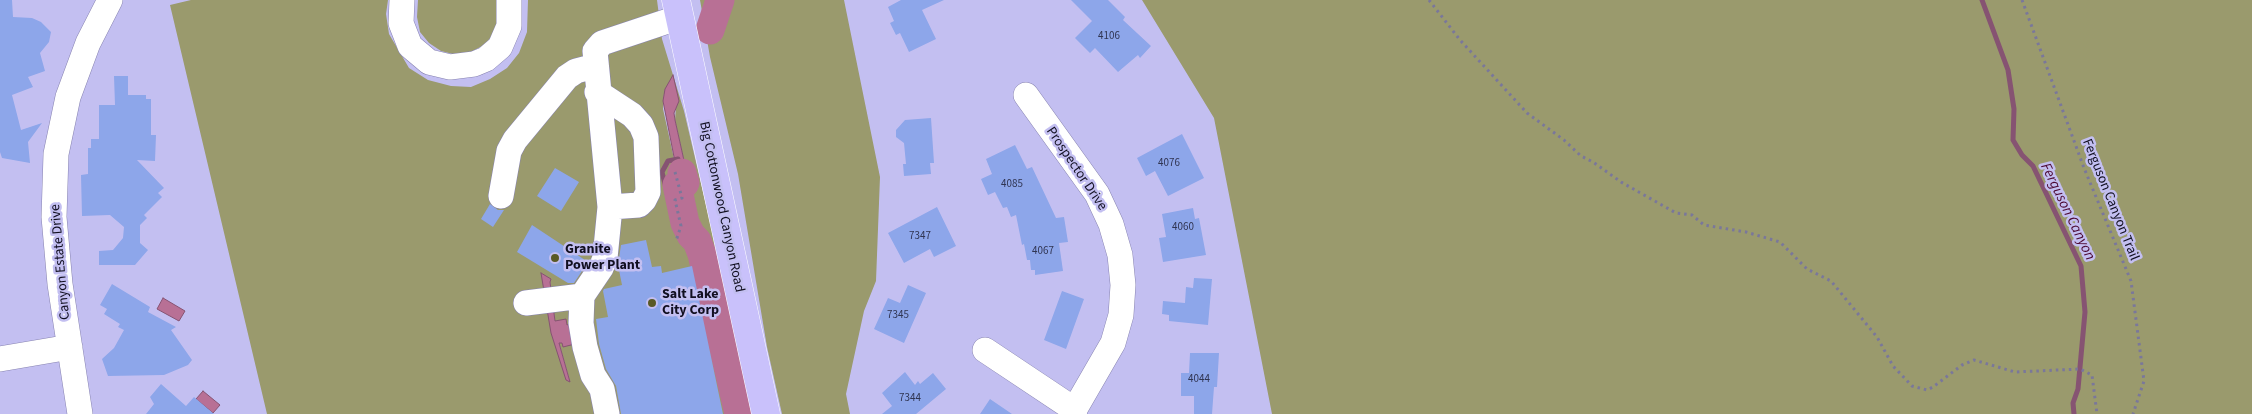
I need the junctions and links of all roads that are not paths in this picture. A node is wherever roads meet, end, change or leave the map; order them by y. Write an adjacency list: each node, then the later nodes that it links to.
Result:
1 (110, 0): 12 (street, Canyon Estate Drive)
2 (402, 0): 3 (street)
3 (509, 0)
4 (678, 8): 5 (street); 18 (main road, Big Cottonwood Canyon Road)
5 (595, 66): 6 (street); 8 (street)
6 (597, 92): 9 (street); 9 (street)
7 (1026, 96): 15 (street, Prospector Drive)
8 (501, 196)
9 (610, 207): 10 (street)
10 (582, 296): 11 (street); 17 (street)
11 (541, 301)
12 (70, 347): 14 (street); 16 (street, Canyon Estate Drive)
13 (985, 350): 15 (street)
14 (0, 359)
15 (1074, 412)
16 (80, 414)
17 (607, 414)
18 (766, 414)

